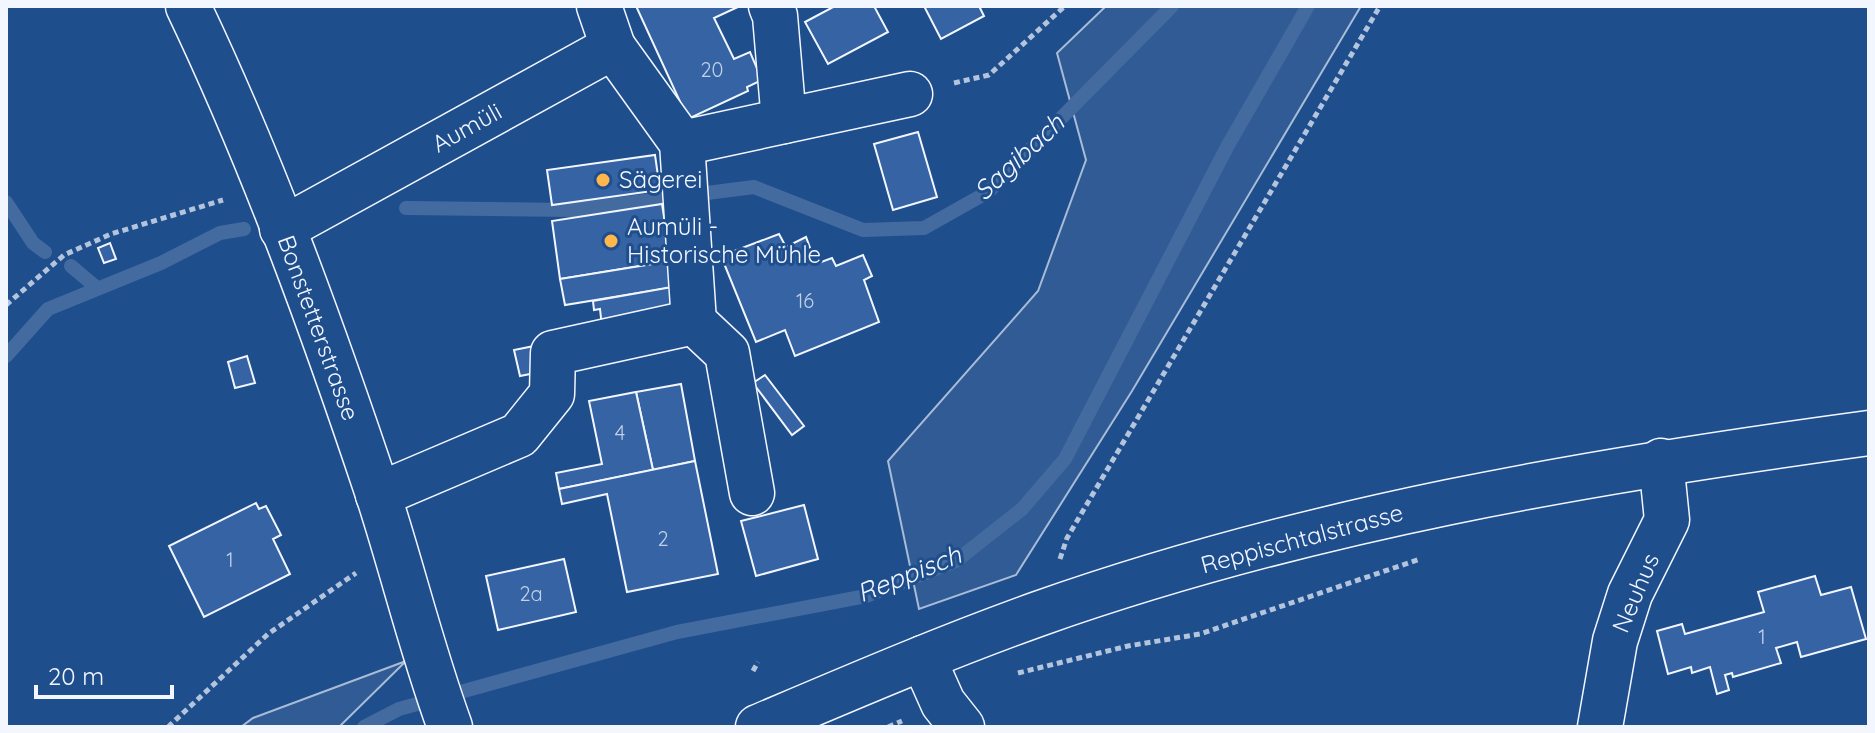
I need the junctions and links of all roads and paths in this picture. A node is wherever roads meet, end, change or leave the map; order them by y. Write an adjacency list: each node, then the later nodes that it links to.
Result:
1 (188, 6): 10 (main road, Bonstetterstrasse)
2 (599, 6): 6 (main road)
3 (771, 6): 8 (main road)
4 (1065, 6): 7 (path)
5 (1380, 6): 20 (path)
6 (613, 47): 9 (main road); 11 (main road, Aumüli)
7 (910, 94): 8 (main road)
8 (784, 121): 9 (main road)
9 (682, 143): 13 (main road)
10 (266, 187): 11 (main road, Bonstetterstrasse); 12 (path)
11 (282, 229): 17 (main road, Bonstetterstrasse)
12 (6, 305)
13 (694, 322): 16 (main road); 17 (main road)
14 (1869, 433): 15 (main road, Reppischtalstrasse)
15 (1661, 461): 20 (main road, Reppischtalstrasse); 30 (main road, Neuhus)
16 (752, 493)
17 (378, 495): 18 (main road, Bonstetterstrasse)
18 (393, 547): 26 (main road, Bonstetterstrasse); 27 (path)
19 (1435, 553): 24 (path)
20 (1039, 614): 21 (main road, Reppischtalstrasse)
21 (923, 658): 25 (main road); 28 (main road, Reppischtalstrasse)
22 (758, 662): 23 (path)
23 (753, 671)
24 (1016, 674)
25 (952, 715): 29 (path)
26 (448, 722)
27 (168, 727)
28 (758, 727)
29 (888, 727)
30 (1600, 727)

